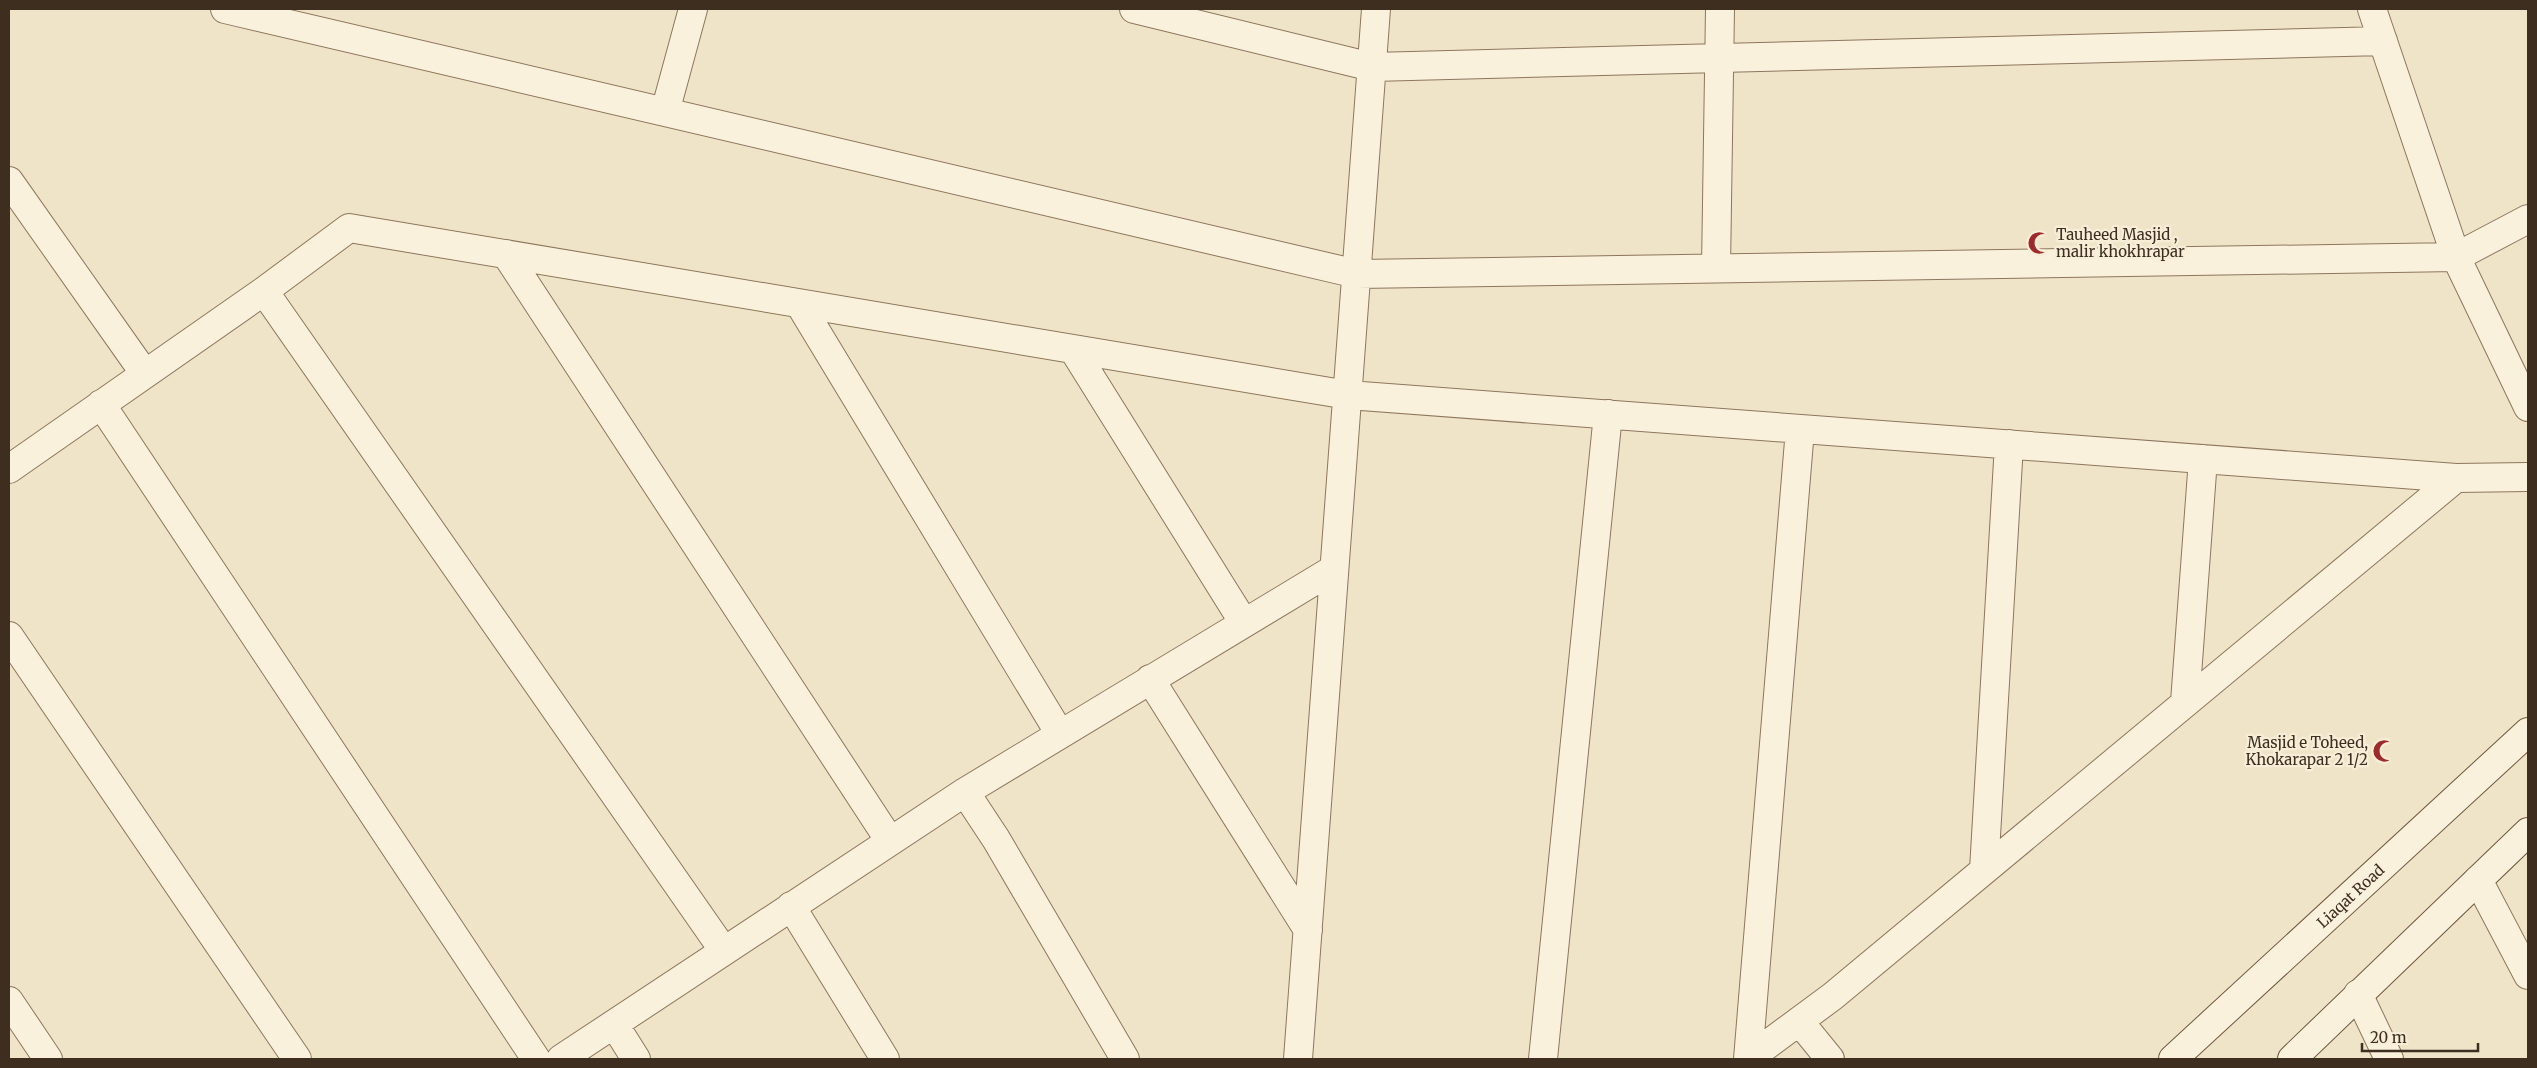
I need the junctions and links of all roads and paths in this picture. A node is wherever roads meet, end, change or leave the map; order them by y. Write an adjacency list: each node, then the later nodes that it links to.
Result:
1 (225, 9): 10 (street)
2 (693, 9): 10 (street)
3 (1134, 9): 9 (street)
4 (1376, 9): 9 (street)
5 (1720, 9): 8 (street)
6 (2372, 9): 7 (street)
7 (2383, 41): 8 (street); 14 (street)
8 (1719, 58): 9 (street); 15 (street)
9 (1372, 67): 16 (street)
10 (665, 112): 16 (street)
11 (9, 181): 20 (street)
12 (2528, 219): 14 (street)
13 (506, 254): 17 (street); 18 (street); 40 (street)
14 (2456, 257): 15 (street); 23 (street)
15 (1716, 268): 16 (street)
16 (1357, 274): 21 (street)
17 (264, 291): 20 (street); 45 (street)
18 (799, 303): 19 (street); 37 (street)
19 (1073, 349): 21 (street); 32 (street)
20 (145, 374): 22 (street)
21 (1348, 395): 24 (street); 31 (street)
22 (102, 404): 27 (street); 53 (street)
23 (2528, 407)
24 (1608, 414): 25 (street); 59 (street)
25 (1800, 428): 26 (street); 60 (street)
26 (2009, 444): 28 (street); 41 (street)
27 (12, 459)
28 (2203, 459): 30 (street); 35 (street)
29 (2528, 477): 30 (street)
30 (2456, 478): 35 (street)
31 (1334, 569): 32 (street); 44 (street)
32 (1244, 623): 34 (street)
33 (9, 636): 52 (street)
34 (1150, 679): 37 (street); 44 (street)
35 (2185, 702): 41 (street)
36 (2528, 732): 62 (street, Liaqat Road)
37 (1060, 734): 38 (street)
38 (965, 792): 40 (street); 57 (street)
39 (2528, 832): 42 (street)
40 (890, 841): 43 (street)
41 (1984, 870): 49 (street)
42 (2478, 880): 46 (street); 47 (street)
43 (791, 906): 45 (street); 56 (street)
44 (1308, 930): 58 (street)
45 (724, 951): 50 (street)
46 (2528, 975)
47 (2358, 994): 63 (street); 64 (street)
48 (9, 1001): 51 (street)
49 (1799, 1021): 60 (street); 61 (street)
50 (614, 1024): 54 (street); 55 (street)
51 (48, 1059)
52 (297, 1059)
53 (536, 1059)
54 (561, 1059)
55 (636, 1059)
56 (885, 1059)
57 (1125, 1059)
58 (1298, 1059)
59 (1543, 1059)
60 (1748, 1059)
61 (1830, 1059)
62 (2173, 1059)
63 (2292, 1059)
64 (2388, 1059)

